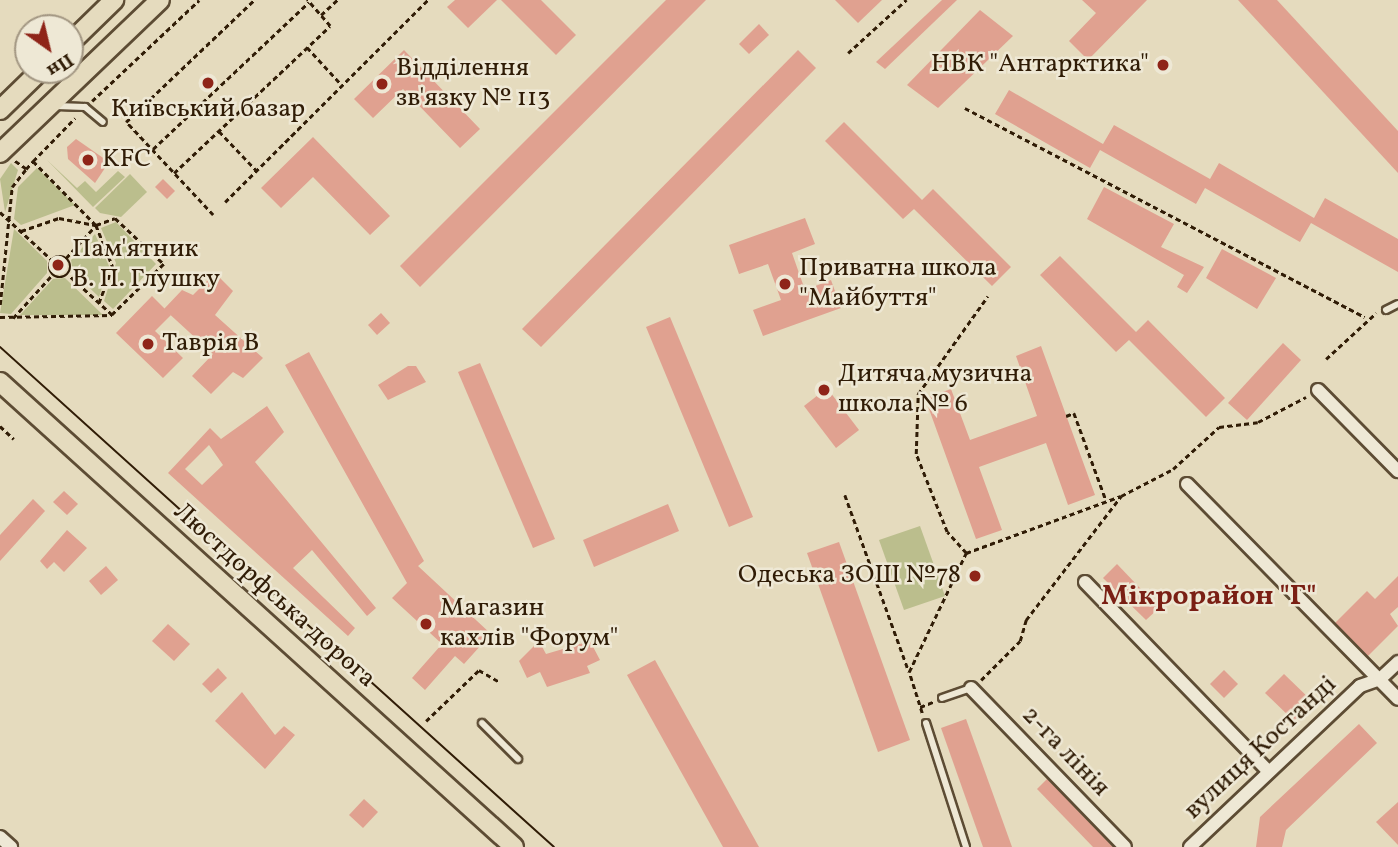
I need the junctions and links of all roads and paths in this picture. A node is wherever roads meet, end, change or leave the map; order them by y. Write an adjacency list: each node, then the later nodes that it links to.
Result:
1 (114, 0): 10 (main road)
2 (160, 0): 15 (main road)
3 (199, 0): 16 (path)
4 (254, 0): 21 (path)
5 (337, 0): 9 (path)
6 (428, 0): 14 (path)
7 (906, 0): 12 (path)
8 (307, 1): 9 (path); 21 (path)
9 (321, 15): 11 (path)
10 (84, 29)
11 (307, 47): 14 (path); 20 (path)
12 (848, 53)
13 (27, 84): 18 (main road)
14 (342, 85): 25 (path)
15 (47, 106): 16 (lane); 22 (main road)
16 (85, 107): 19 (lane); 23 (path)
17 (965, 108): 44 (path)
18 (0, 110)
19 (103, 122)
20 (219, 131): 25 (path); 26 (path)
21 (152, 150): 26 (path)
22 (5, 156): 24 (path)
23 (33, 161): 24 (path); 31 (path)
24 (26, 169): 30 (path)
25 (257, 171): 27 (path)
26 (174, 173): 29 (path)
27 (225, 202)
28 (0, 212): 30 (path)
29 (213, 215)
30 (9, 221): 32 (path); 40 (path)
31 (96, 225): 32 (path); 33 (path); 38 (path); 42 (path)
32 (21, 231): 34 (path)
33 (66, 258): 34 (path); 36 (path)
34 (51, 260): 35 (path)
35 (52, 275): 36 (path); 45 (path)
36 (68, 275): 38 (path)
37 (988, 296): 57 (path)
38 (99, 304): 42 (path)
39 (1398, 304): 41 (lane)
40 (0, 305)
41 (1386, 310): 44 (path)
42 (112, 315): 45 (path)
43 (0, 317): 45 (path)
44 (1365, 317): 46 (path)
45 (13, 318)
46 (1326, 359)
47 (0, 382): 74 (main road, Люстдорфська дорога)
48 (1318, 390): 52 (street); 55 (path)
49 (1066, 416): 56 (path)
50 (0, 426): 51 (path)
51 (14, 439)
52 (1398, 471)
53 (1187, 484): 61 (street)
54 (845, 495): 60 (path)
55 (1121, 496): 56 (path); 63 (path)
56 (1107, 501): 57 (path)
57 (966, 554): 60 (path)
58 (1085, 582): 71 (street)
59 (1398, 662): 61 (street, вулиця Костанді)
60 (909, 672): 66 (path)
61 (1380, 680): 65 (street); 71 (street, вулиця Костанді)
62 (500, 682): 67 (path)
63 (971, 688): 64 (lane); 76 (street, 2-га лінія)
64 (942, 698): 66 (path)
65 (1398, 699)
66 (920, 707): 69 (path)
67 (426, 721)
68 (482, 723): 70 (lane)
69 (926, 723): 75 (lane)
70 (518, 759)
71 (1268, 771): 77 (street, вулиця Костанді)
72 (0, 837): 73 (street)
73 (11, 847)
74 (514, 847)
75 (966, 847)
76 (1125, 847)
77 (1189, 847)

